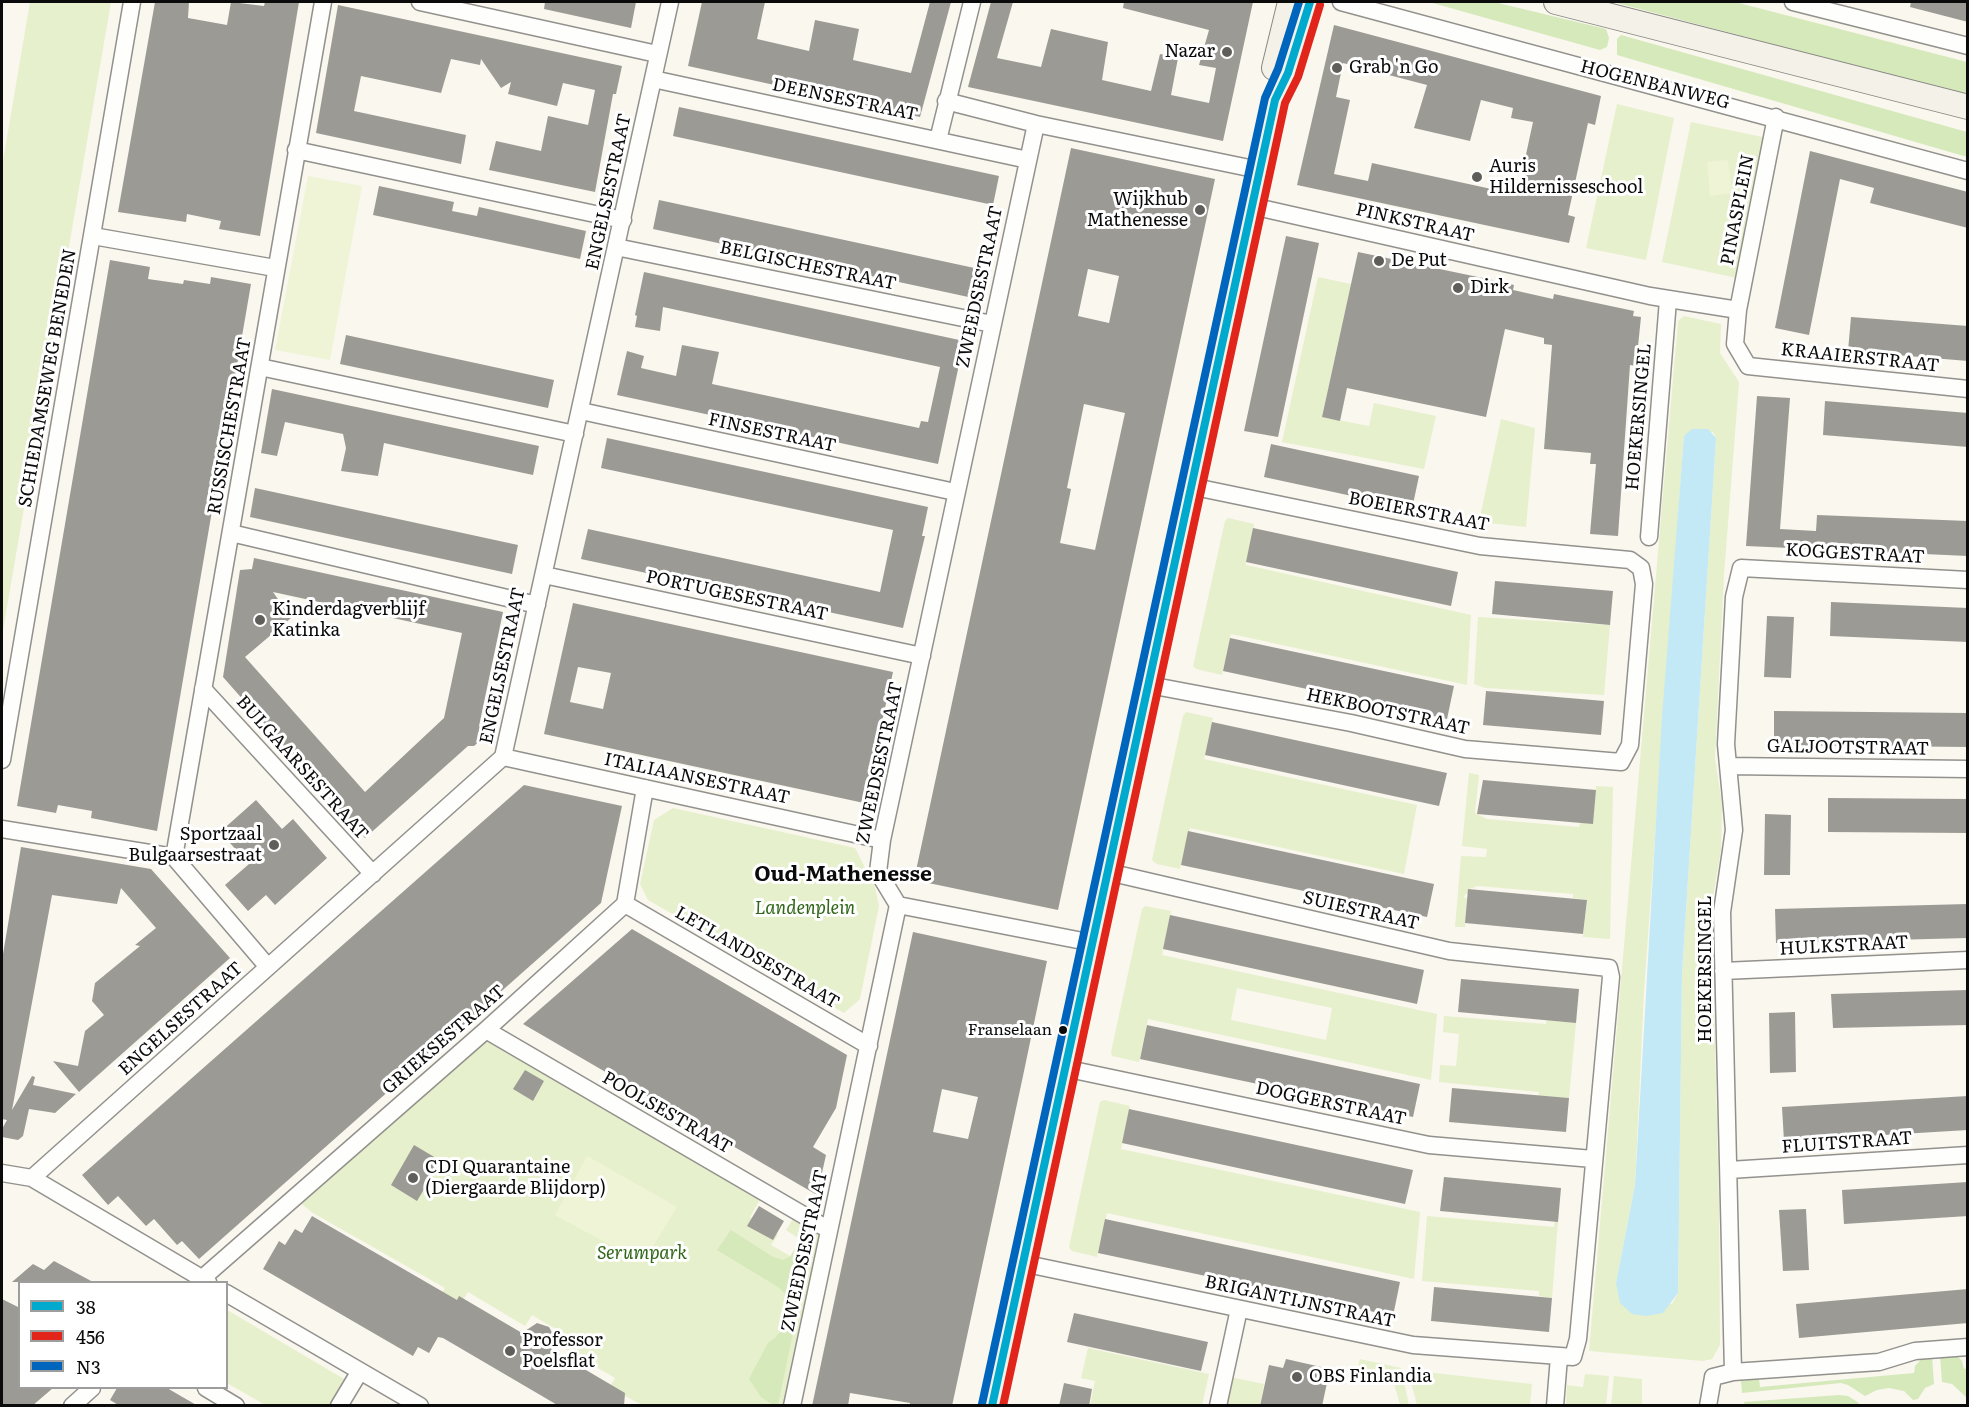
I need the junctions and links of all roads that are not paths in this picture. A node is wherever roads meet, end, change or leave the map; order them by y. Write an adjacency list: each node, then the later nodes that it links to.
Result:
1 (132, 2): 26 (street, SCHIEDAMSEWEG BENEDEN)
2 (323, 2): 20 (street, RUSSISCHESTRAAT)
3 (420, 2): 12 (street)
4 (670, 2): 12 (street, ENGELSESTRAAT)
5 (972, 2): 15 (street)
6 (1290, 2): 14 (street)
7 (1310, 2): 14 (street)
8 (1341, 2): 17 (street, HOGENBANWEG)
9 (1556, 2): 16 (street)
10 (1793, 2): 11 (street)
11 (1968, 46)
12 (657, 54): 13 (street, ENGELSESTRAAT)
13 (653, 79): 19 (street, DEENSESTRAAT); 25 (street, ENGELSESTRAAT)
14 (1275, 100): 22 (street)
15 (946, 101): 18 (street, DEENSESTRAAT); 19 (street)
16 (1968, 107)
17 (1776, 117): 23 (street, HOGENBANWEG); 30 (street, PINASPLEIN)
18 (1036, 124): 21 (street, ZWEEDSESTRAAT); 22 (street, DEENSESTRAAT)
19 (938, 140): 21 (street, DEENSESTRAAT)
20 (296, 150): 25 (street); 28 (street, RUSSISCHESTRAAT)
21 (1028, 160): 31 (street, ZWEEDSESTRAAT)
22 (1259, 170): 24 (street)
23 (1968, 171)
24 (1252, 206): 29 (street, PINKSTRAAT); 37 (street)
25 (623, 220): 27 (street, ENGELSESTRAAT)
26 (93, 236): 28 (street); 49 (street, SCHIEDAMSEWEG BENEDEN)
27 (616, 247): 31 (street, BELGISCHESTRAAT); 35 (street, ENGELSESTRAAT)
28 (276, 268): 33 (street, RUSSISCHESTRAAT)
29 (1668, 300): 30 (street); 40 (street, HOEKERSINGEL)
30 (1738, 310): 32 (street, PINASPLEIN)
31 (992, 324): 38 (street, ZWEEDSESTRAAT)
32 (1748, 366): 34 (street, KRAAIERSTRAAT)
33 (260, 367): 36 (street); 39 (street, RUSSISCHESTRAAT)
34 (1968, 389)
35 (581, 411): 36 (street, ENGELSESTRAAT); 38 (street, FINSESTRAAT)
36 (576, 434): 42 (street, ENGELSESTRAAT)
37 (1190, 486): 46 (street); 50 (street, BOEIERSTRAAT)
38 (955, 492): 45 (street, ZWEEDSESTRAAT)
39 (231, 533): 44 (street); 47 (street, RUSSISCHESTRAAT)
40 (1649, 537)
41 (1741, 568): 43 (street, KOGGESTRAAT); 51 (street, HOEKERSINGEL)
42 (544, 575): 44 (street, ENGELSESTRAAT); 45 (street, PORTUGESESTRAAT)
43 (1968, 580)
44 (537, 605): 48 (street, ENGELSESTRAAT)
45 (922, 656): 55 (street, ZWEEDSESTRAAT)
46 (1149, 685): 50 (street, HEKBOOTSTRAAT); 57 (street)
47 (202, 689): 56 (street, RUSSISCHESTRAAT); 58 (street, BULGAARSESTRAAT)
48 (503, 757): 53 (street, ITALIAANSESTRAAT); 58 (street, ENGELSESTRAAT)
49 (2, 760)
50 (1621, 762)
51 (1728, 766): 52 (street, GALJOOTSTRAAT); 64 (street, HOEKERSINGEL)
52 (1968, 769)
53 (645, 788): 55 (street, ITALIAANSESTRAAT); 59 (street)
54 (2, 829): 56 (street)
55 (882, 840): 60 (street, ZWEEDSESTRAAT)
56 (174, 857): 63 (street)
57 (1108, 872): 61 (street); 69 (street, SUIESTRAAT)
58 (373, 874): 63 (street, ENGELSESTRAAT)
59 (625, 904): 65 (street, GRIEKSESTRAAT); 66 (street, LETLANDSESTRAAT)
60 (898, 905): 61 (street); 66 (street, ZWEEDSESTRAAT)
61 (1093, 943): 67 (street)
62 (1968, 960): 64 (street, HULKSTRAAT)
63 (268, 967): 72 (street, ENGELSESTRAAT)
64 (1723, 971): 70 (street, HOEKERSINGEL)
65 (486, 1030): 73 (street, POOLSESTRAAT); 75 (street, GRIEKSESTRAAT)
66 (869, 1046): 73 (street, ZWEEDSESTRAAT)
67 (1064, 1068): 69 (street, DOGGERSTRAAT); 74 (street)
68 (1968, 1155): 70 (street, FLUITSTRAAT)
69 (1593, 1160): 79 (street)
70 (1729, 1170): 81 (street, HOEKERSINGEL)
71 (2, 1173): 72 (street)
72 (32, 1178): 75 (street)
73 (829, 1230): 88 (street, ZWEEDSESTRAAT)
74 (1022, 1263): 77 (street, BRIGANTIJNSTRAAT); 89 (street)
75 (203, 1281)
76 (228, 1294): 80 (street)
77 (1239, 1309): 79 (street, BRIGANTIJNSTRAAT); 90 (street)
78 (1968, 1347): 81 (street)
79 (1566, 1357): 91 (street)
80 (360, 1371): 86 (street); 87 (street)
81 (1733, 1372): 92 (street)
82 (91, 1389): 84 (street)
83 (208, 1389): 85 (street)
84 (72, 1406)
85 (236, 1406)
86 (339, 1406)
87 (420, 1406)
88 (792, 1406)
89 (992, 1406)
90 (1218, 1406)
91 (1555, 1406)
92 (1708, 1406)

